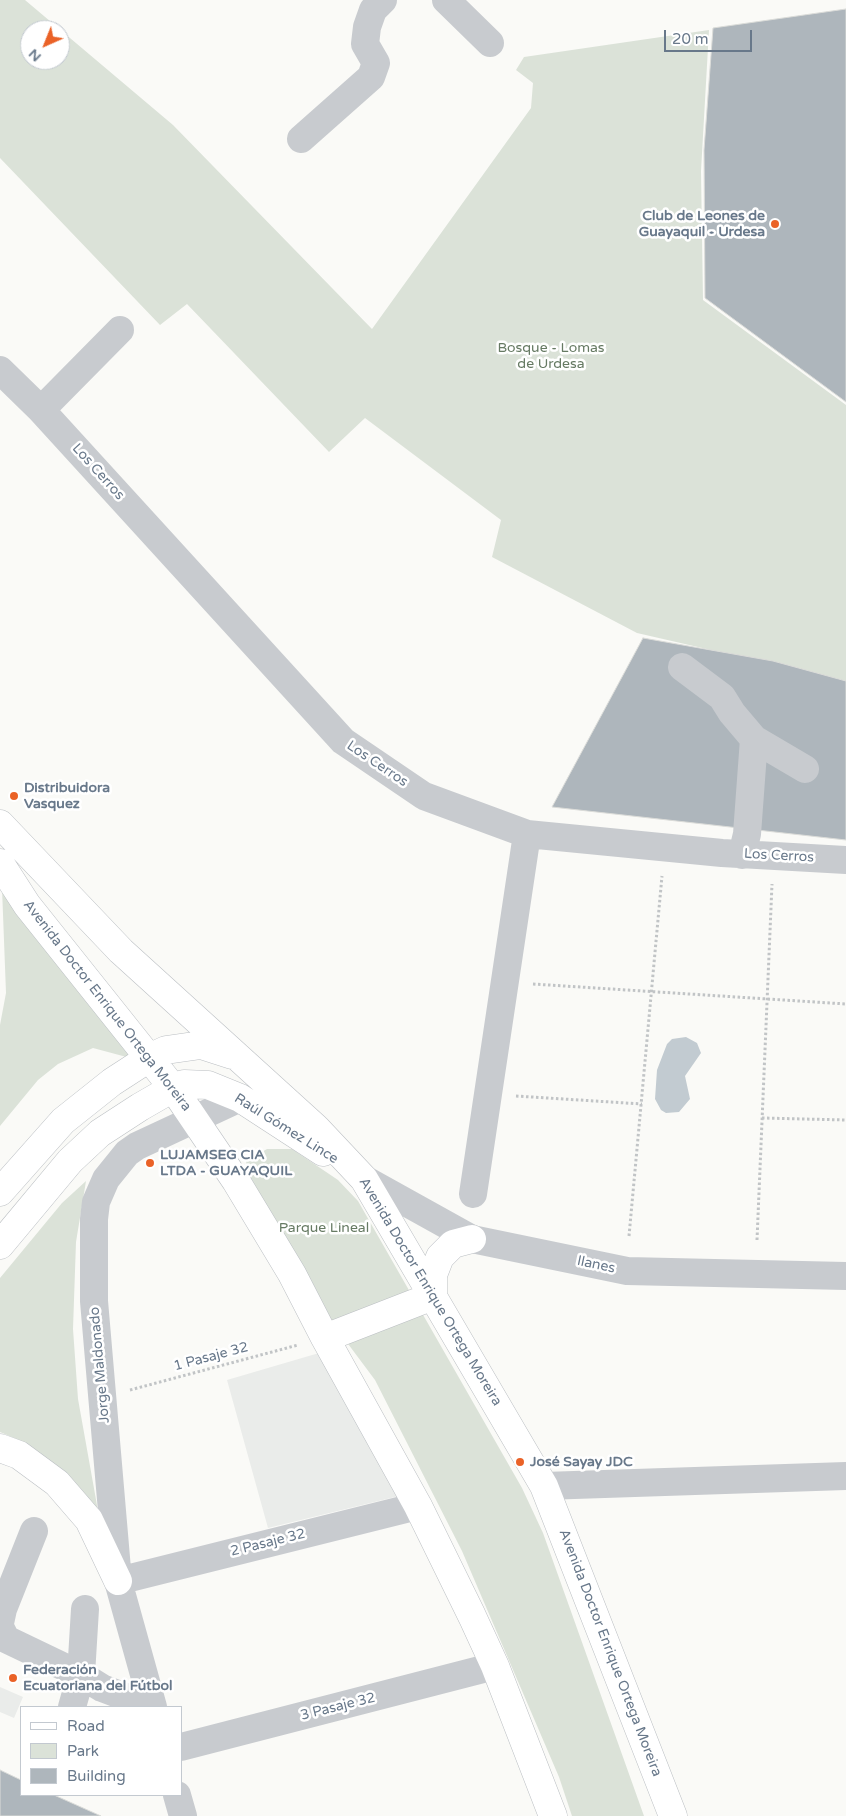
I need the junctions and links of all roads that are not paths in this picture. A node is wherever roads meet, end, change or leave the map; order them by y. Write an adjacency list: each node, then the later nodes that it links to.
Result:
1 (383, 0): 4 (street)
2 (446, 0): 3 (street)
3 (490, 43)
4 (301, 139)
5 (120, 330): 7 (street)
6 (0, 370): 7 (street, Los Cerros)
7 (41, 410): 12 (street, Los Cerros)
8 (682, 667): 9 (street)
9 (754, 739): 10 (street); 13 (street)
10 (805, 768)
11 (0, 824): 16 (main road, Avenida Doctor Enrique Ortega Moreira)
12 (527, 834): 13 (street, Los Cerros); 25 (street)
13 (742, 855): 14 (street, Los Cerros)
14 (846, 860)
15 (0, 863): 18 (main road, Avenida Doctor Enrique Ortega Moreira)
16 (190, 1014): 17 (main road); 19 (main road, Avenida Doctor Enrique Ortega Moreira)
17 (191, 1046): 18 (main road); 19 (main road); 20 (main road)
18 (149, 1058): 20 (main road, Avenida Doctor Enrique Ortega Moreira); 24 (main road)
19 (248, 1064): 23 (main road, Avenida Doctor Enrique Ortega Moreira)
20 (173, 1088): 21 (main road, Raúl Gómez Lince); 22 (main road, Avenida Doctor Enrique Ortega Moreira); 27 (main road, Raúl Gómez Lince)
21 (240, 1098): 22 (street, Jorge Maldonado); 23 (main road, Raúl Gómez Lince)
22 (195, 1120): 30 (main road, Avenida Doctor Enrique Ortega Moreira); 36 (street, Jorge Maldonado)
23 (364, 1179): 26 (street, Ilanes); 29 (main road, Avenida Doctor Enrique Ortega Moreira)
24 (0, 1192)
25 (473, 1194)
26 (472, 1239): 28 (street, Ilanes); 29 (main road)
27 (0, 1245)
28 (846, 1276)
29 (433, 1296): 30 (main road); 33 (main road, Avenida Doctor Enrique Ortega Moreira)
30 (325, 1338): 34 (main road, Avenida Doctor Enrique Ortega Moreira)
31 (0, 1448): 36 (main road)
32 (846, 1476): 33 (street)
33 (544, 1486): 48 (main road, Avenida Doctor Enrique Ortega Moreira)
34 (418, 1506): 36 (street, 2 Pasaje 32); 39 (main road, Avenida Doctor Enrique Ortega Moreira)
35 (34, 1531): 38 (street)
36 (118, 1581): 43 (street, Jorge Maldonado)
37 (85, 1610): 40 (street)
38 (0, 1625): 40 (street)
39 (495, 1666): 44 (street, 3 Pasaje 32); 47 (main road, Avenida Doctor Enrique Ortega Moreira)
40 (82, 1675): 41 (street); 42 (street)
41 (72, 1706)
42 (149, 1706)
43 (152, 1706)
44 (182, 1747)
45 (177, 1796): 46 (street)
46 (182, 1816)
47 (552, 1816)
48 (673, 1816)

